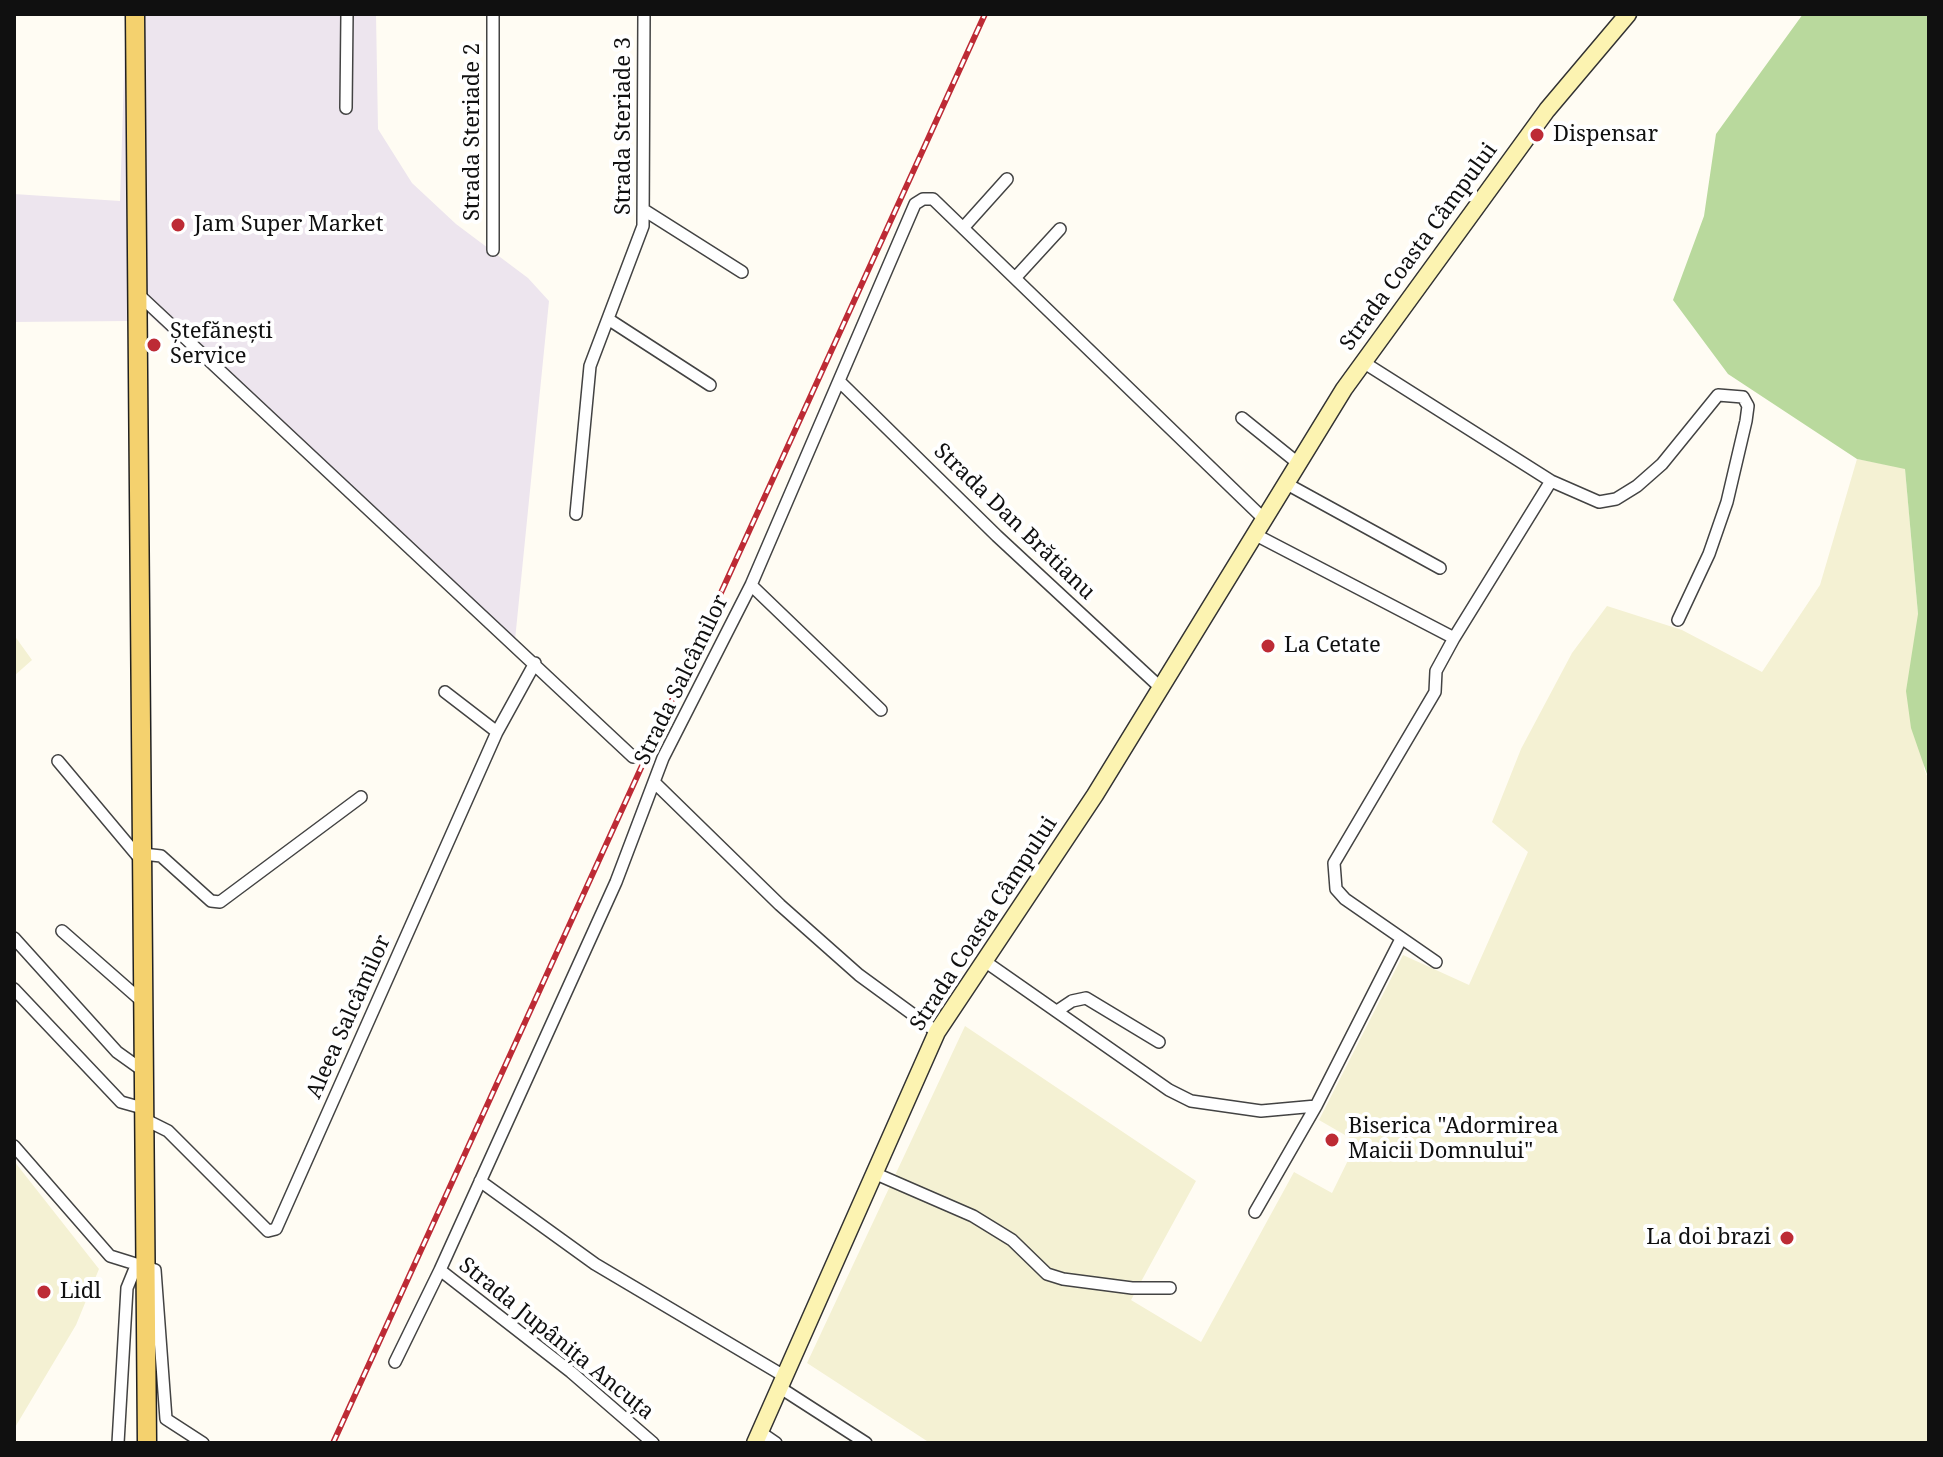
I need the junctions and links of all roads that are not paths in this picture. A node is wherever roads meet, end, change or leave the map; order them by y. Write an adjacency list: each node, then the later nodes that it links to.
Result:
1 (135, 14): 14 (main road)
2 (347, 14): 6 (street)
3 (493, 14): 11 (street, Strada Steriade 2)
4 (644, 14): 8 (street, Strada Steriade 3)
5 (1628, 14): 16 (street, Strada Coasta Câmpului)
6 (346, 108)
7 (1007, 179): 9 (street)
8 (644, 210): 12 (street); 15 (street, Strada Steriade 3)
9 (963, 228): 13 (street); 17 (street, Strada Salcâmilor)
10 (1060, 229): 13 (street)
11 (493, 250)
12 (742, 272)
13 (1016, 277): 24 (street)
14 (138, 294): 30 (street); 39 (main road)
15 (608, 319): 18 (street); 23 (street, Strada Steriade 3)
16 (1363, 362): 20 (street, Strada Coasta Câmpului); 21 (street)
17 (840, 382): 27 (street, Strada Salcâmilor); 31 (street, Strada Dan Brătianu)
18 (710, 385)
19 (1242, 418): 20 (street)
20 (1299, 464): 22 (street, Strada Coasta Câmpului)
21 (1551, 481): 28 (street); 29 (street)
22 (1287, 484): 24 (street, Strada Coasta Câmpului); 26 (street)
23 (576, 514)
24 (1265, 520): 25 (street, Strada Coasta Câmpului)
25 (1256, 535): 29 (street); 31 (street, Strada Coasta Câmpului)
26 (1440, 568)
27 (751, 585): 33 (street); 37 (street, Strada Salcâmilor)
28 (1678, 620)
29 (1454, 638): 42 (street)
30 (535, 663): 34 (street, Aleea Salcâmilor); 35 (street)
31 (1162, 689): 43 (street, Strada Coasta Câmpului)
32 (445, 692): 34 (street)
33 (881, 710)
34 (497, 732): 52 (street, Aleea Salcâmilor)
35 (633, 757)
36 (58, 761): 39 (street)
37 (655, 783): 48 (street); 55 (street, Strada Salcâmilor)
38 (361, 797): 39 (street)
39 (144, 858): 46 (main road)
40 (62, 931): 46 (street)
41 (14, 938): 50 (street)
42 (1401, 939): 44 (street); 51 (street)
43 (983, 960): 47 (street); 48 (street, Strada Coasta Câmpului)
44 (1436, 962)
45 (14, 989): 52 (street)
46 (145, 1003): 50 (main road)
47 (1057, 1011): 49 (street); 51 (street)
48 (937, 1032): 54 (street, Strada Coasta Câmpului)
49 (1159, 1042)
50 (145, 1072): 52 (main road)
51 (1316, 1106): 56 (street)
52 (146, 1114): 57 (main road)
53 (14, 1146): 57 (street)
54 (874, 1173): 59 (street); 61 (street, Strada Coasta Câmpului)
55 (480, 1181): 58 (street, Strada Salcâmilor); 61 (street)
56 (1255, 1212)
57 (141, 1265): 63 (street); 64 (main road); 65 (street)
58 (440, 1270): 60 (street, Strada Jupânița Ancuța); 66 (street, Strada Jupânița Ancuța)
59 (1170, 1288)
60 (395, 1362)
61 (782, 1382): 62 (street, Strada Coasta Câmpului); 68 (street)
62 (757, 1437): 67 (street)
63 (118, 1443)
64 (147, 1443)
65 (203, 1443)
66 (653, 1443)
67 (776, 1443)
68 (866, 1443)

